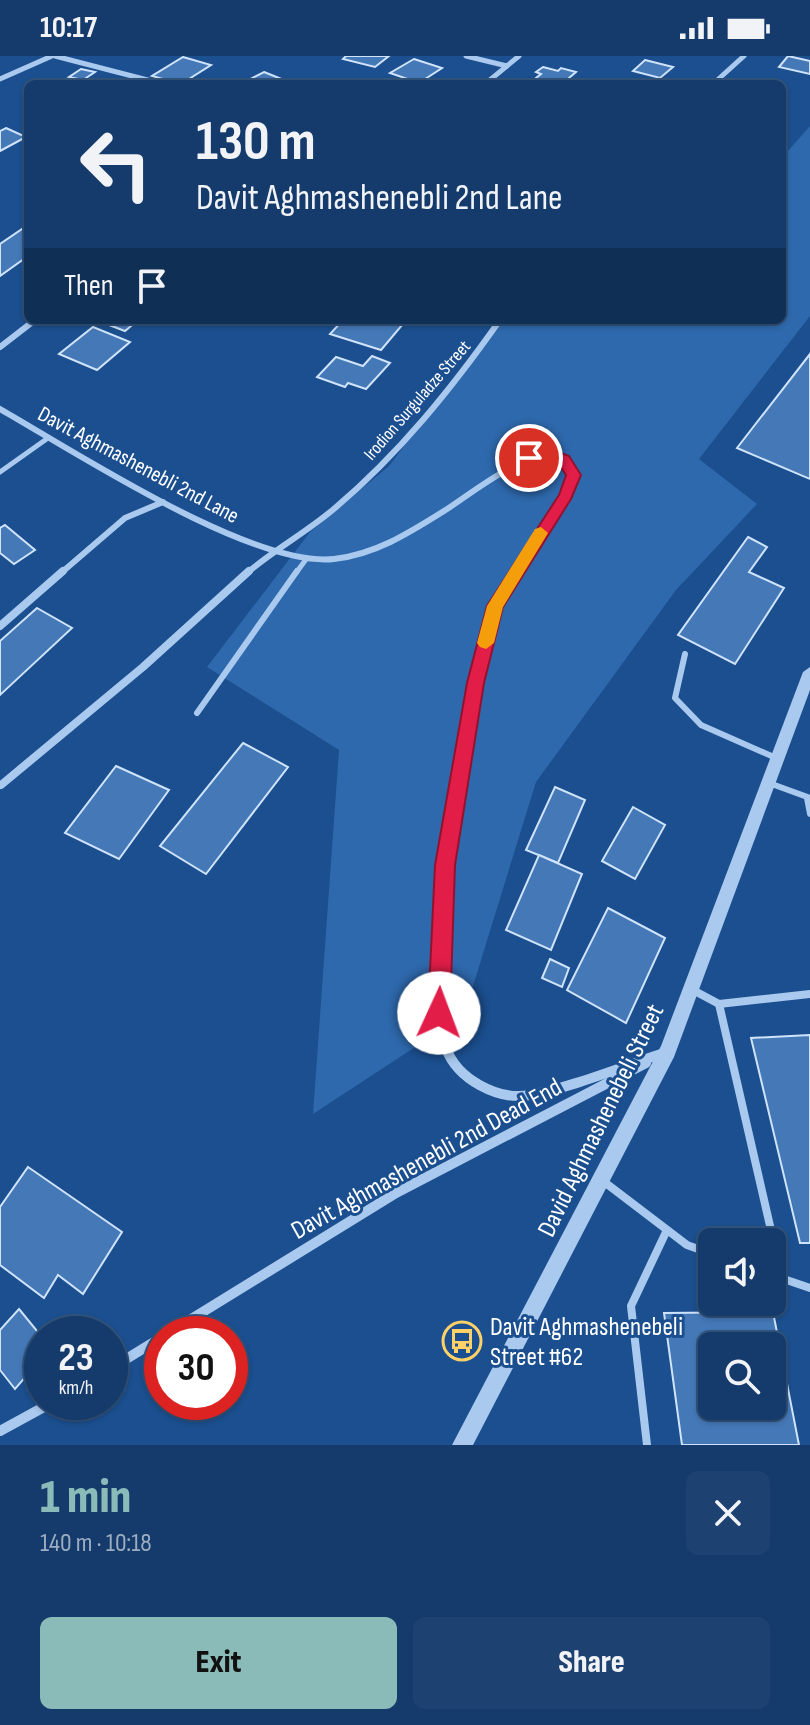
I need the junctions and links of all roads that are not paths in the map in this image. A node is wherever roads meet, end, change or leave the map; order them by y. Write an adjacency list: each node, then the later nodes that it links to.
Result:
1 (53, 56): 6 (street); 8 (street)
2 (89, 56): 6 (street)
3 (466, 56): 7 (street)
4 (519, 56): 7 (street)
5 (744, 56): 11 (street)
6 (82, 61): 9 (street)
7 (507, 66): 10 (street)
8 (0, 79)
9 (149, 80)
10 (490, 80)
11 (717, 80)
12 (30, 324): 14 (street)
13 (497, 324): 19 (street, Irodion Surguladze Street)
14 (0, 347)
15 (0, 409): 16 (street, Davit Aghmashenebli 2nd Lane)
16 (48, 438): 17 (lane); 18 (street, Davit Aghmashenebli 2nd Lane)
17 (0, 472)
18 (163, 502): 19 (street, Davit Aghmashenebli 2nd Lane); 21 (street)
19 (273, 550): 20 (street, Davit Aghmashenebli 2nd Lane); 27 (street, Irodion Surguladze Street)
20 (307, 558): 24 (lane); 33 (street, Davit Aghmashenebli 2nd Lane)
21 (0, 626)
22 (685, 654): 25 (lane)
23 (810, 672): 25 (street, David Aghmashenebeli Street)
24 (197, 713)
25 (776, 758): 26 (street, David Aghmashenebeli Street)
26 (767, 782): 28 (lane); 30 (street, David Aghmashenebeli Street)
27 (1, 785)
28 (808, 798): 29 (lane)
29 (810, 814)
30 (691, 989): 32 (lane); 33 (street, David Aghmashenebeli Street)
31 (810, 994): 32 (lane)
32 (719, 1004): 35 (lane)
33 (668, 1051): 34 (street, David Aghmashenebeli Street); 40 (street, Davit Aghmashenebli 2nd Dead End)
34 (602, 1180): 36 (lane); 43 (street, David Aghmashenebeli Street)
35 (767, 1228)
36 (667, 1230): 37 (lane); 44 (lane)
37 (698, 1249)
38 (786, 1280): 39 (lane)
39 (810, 1288)
40 (196, 1316)
41 (24, 1418): 42 (street)
42 (0, 1431)
43 (462, 1445)
44 (647, 1445)

